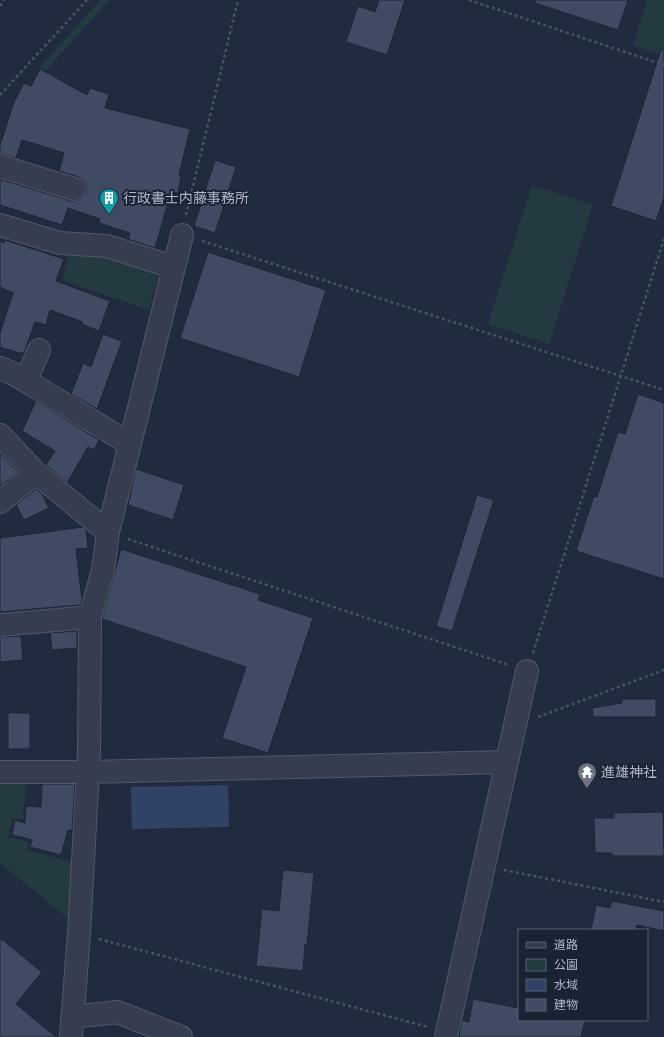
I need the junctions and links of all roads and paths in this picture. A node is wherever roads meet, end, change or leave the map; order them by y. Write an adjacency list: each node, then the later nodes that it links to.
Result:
1 (4, 0): 5 (path)
2 (87, 0): 7 (path)
3 (238, 0): 11 (path)
4 (469, 0): 6 (path)
5 (0, 6)
6 (664, 65)
7 (0, 95)
8 (0, 166): 9 (street)
9 (74, 189)
10 (0, 225): 13 (street)
11 (182, 235): 13 (street); 16 (path)
12 (664, 239): 16 (path)
13 (173, 267): 20 (street)
14 (39, 350): 17 (street)
15 (0, 368): 17 (street)
16 (621, 376): 18 (path); 27 (path)
17 (26, 381): 20 (street)
18 (664, 390)
19 (0, 435): 21 (street)
20 (130, 444): 23 (street)
21 (36, 473): 22 (street); 23 (street)
22 (0, 502)
23 (108, 532): 24 (street); 27 (path)
24 (90, 617): 25 (street); 31 (street)
25 (0, 626)
26 (664, 670): 28 (path)
27 (527, 672): 28 (street)
28 (515, 726): 29 (street)
29 (506, 762): 31 (street); 32 (street)
30 (0, 772): 31 (street)
31 (87, 772): 34 (street)
32 (483, 866): 33 (path); 36 (street)
33 (664, 902)
34 (79, 934): 35 (street); 36 (path)
35 (72, 1027): 37 (street)
36 (446, 1035)
37 (181, 1037)

